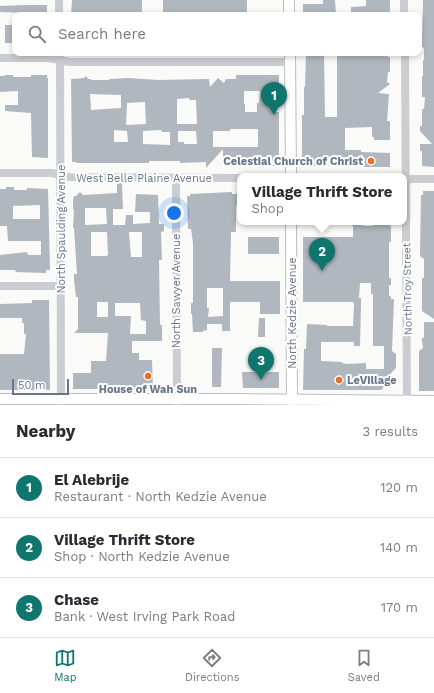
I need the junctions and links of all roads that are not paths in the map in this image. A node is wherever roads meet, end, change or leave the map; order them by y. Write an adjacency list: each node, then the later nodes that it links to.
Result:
1 (59, 0): 4 (street)
2 (289, 0): 5 (main road)
3 (404, 0): 6 (street)
4 (59, 12)
5 (289, 12)
6 (404, 12)
7 (405, 56): 13 (street, North Troy Street)
8 (60, 57): 9 (street); 10 (street); 14 (street, North Spaulding Avenue)
9 (290, 57): 12 (main road)
10 (0, 58)
11 (0, 172): 14 (street, West Belle Plaine Avenue)
12 (291, 173)
13 (405, 173)
14 (60, 175): 15 (street, West Belle Plaine Avenue); 22 (street, North Spaulding Avenue)
15 (176, 178): 16 (street, West Belle Plaine Avenue); 26 (street, North Sawyer Avenue)
16 (237, 178)
17 (407, 179): 18 (street)
18 (434, 179)
19 (291, 225): 27 (main road, North Kedzie Avenue)
20 (405, 225): 28 (street, North Troy Street)
21 (0, 286): 22 (street)
22 (61, 286): 25 (street, North Spaulding Avenue)
23 (0, 399): 25 (main road)
24 (434, 401): 28 (main road)
25 (61, 402): 26 (main road)
26 (177, 402): 27 (main road)
27 (292, 402): 28 (main road)
28 (407, 403)

